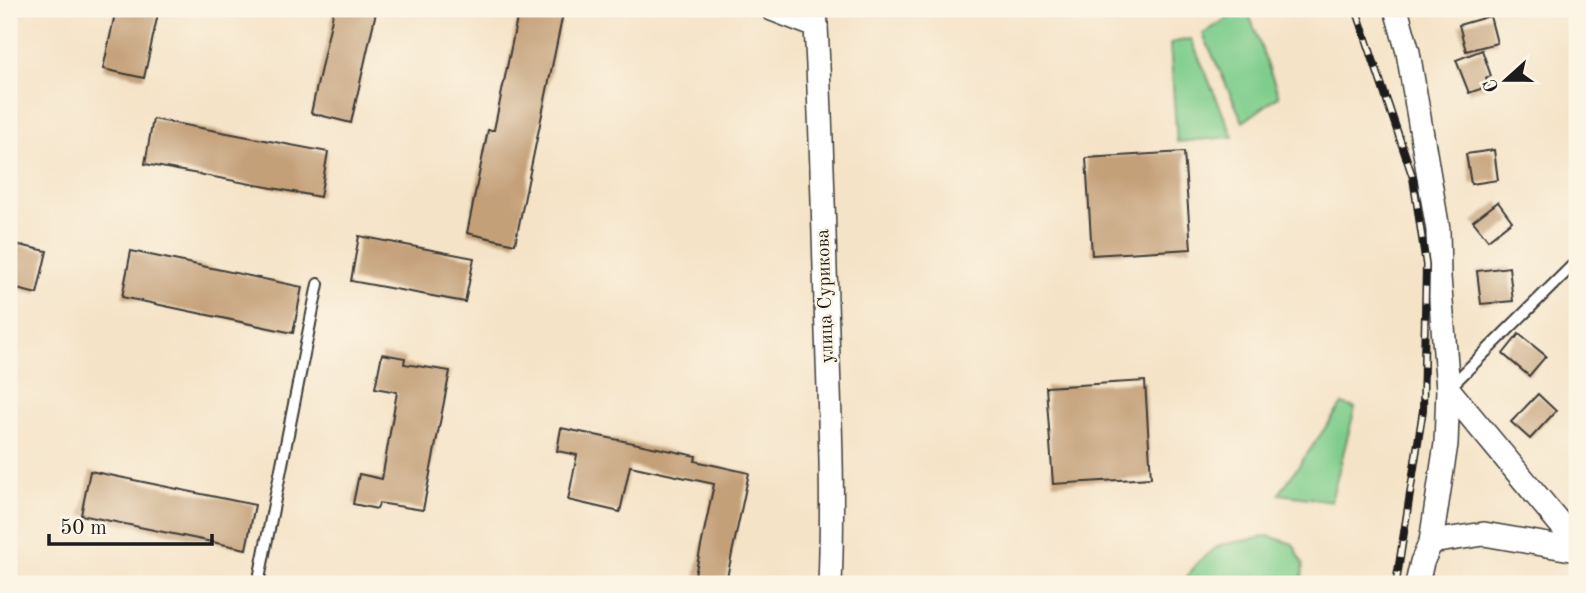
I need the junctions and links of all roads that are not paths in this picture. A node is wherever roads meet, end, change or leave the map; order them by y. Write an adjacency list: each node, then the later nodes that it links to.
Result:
1 (772, 9): 3 (street)
2 (1396, 9): 6 (street)
3 (816, 17): 11 (street, улица Сурикова)
4 (1577, 261): 6 (lane)
5 (318, 284): 10 (lane)
6 (1448, 389): 7 (street); 8 (street)
7 (1431, 542): 9 (street); 12 (street)
8 (1577, 544)
9 (1577, 550)
10 (258, 584)
11 (830, 584)
12 (1416, 584)

